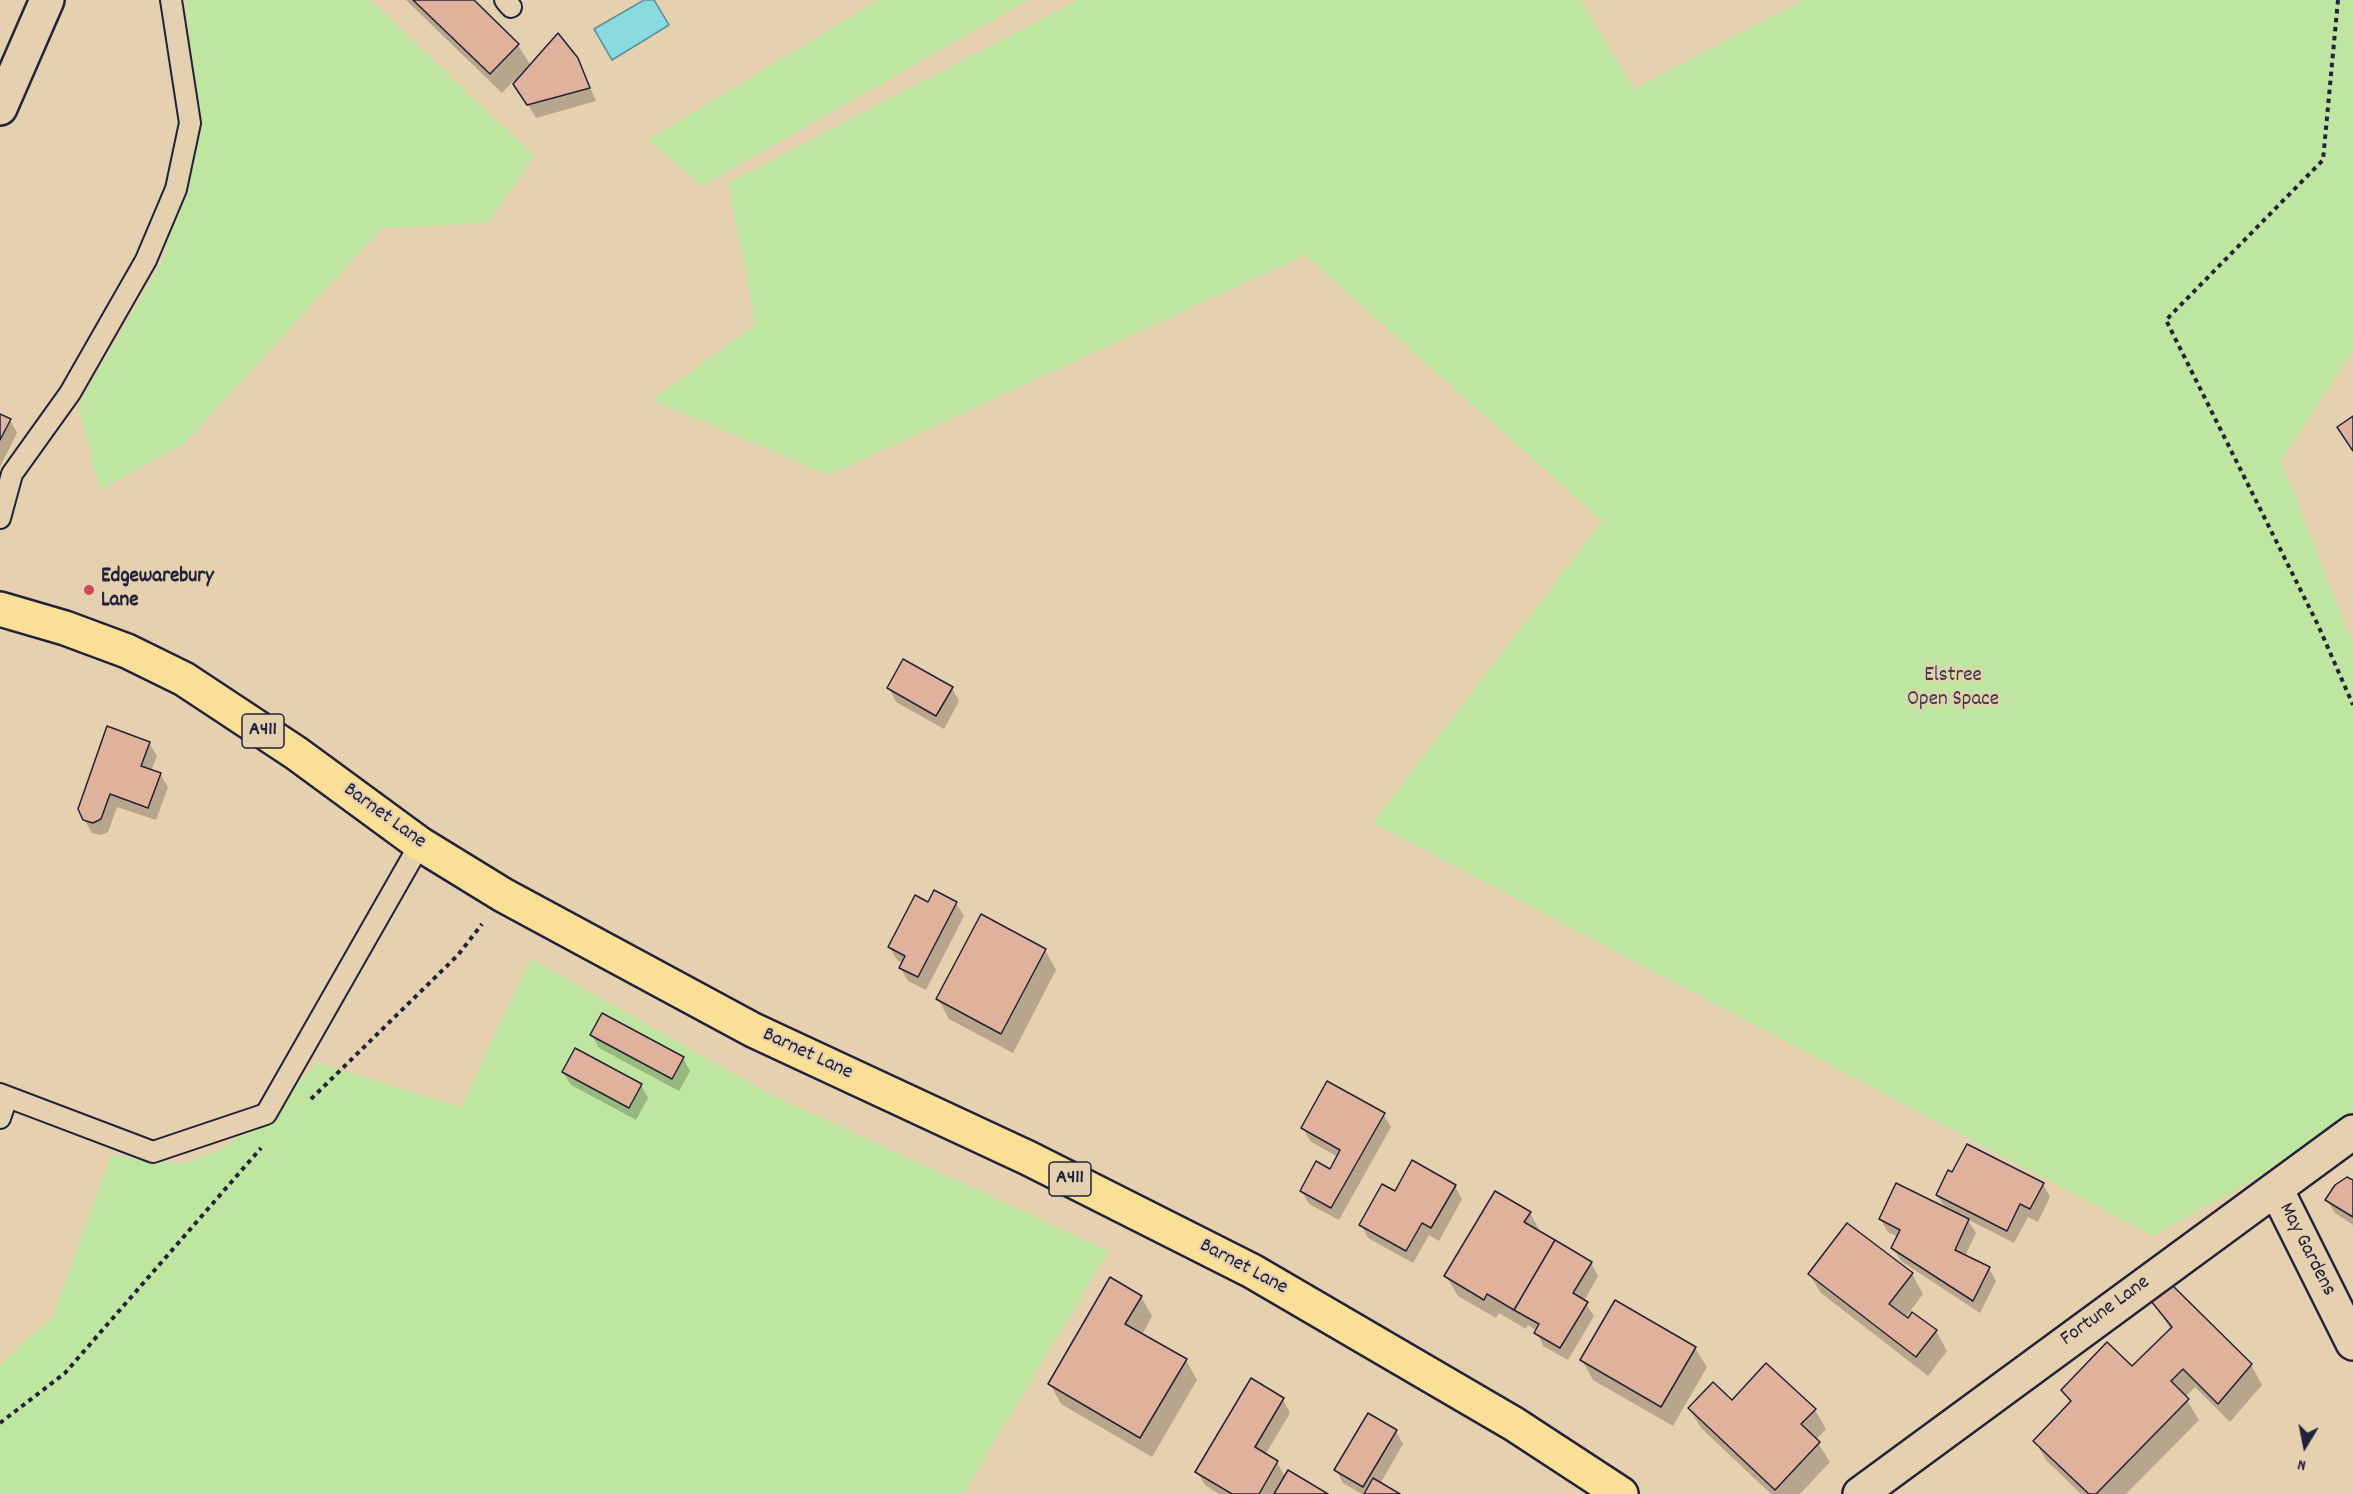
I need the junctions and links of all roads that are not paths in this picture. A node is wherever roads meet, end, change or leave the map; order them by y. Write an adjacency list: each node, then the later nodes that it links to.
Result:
1 (47, 0): 3 (street)
2 (171, 0): 4 (lane)
3 (0, 108)
4 (0, 518)
5 (0, 609): 6 (main road, Barnet Lane / A411)
6 (420, 844): 7 (lane); 12 (main road, Barnet Lane / A411)
7 (4, 1096): 8 (lane)
8 (0, 1118)
9 (2353, 1132): 10 (street, Fortune Lane)
10 (2276, 1189): 11 (street, May Gardens); 13 (street, Fortune Lane)
11 (2353, 1343)
12 (1621, 1494)
13 (1860, 1494)

